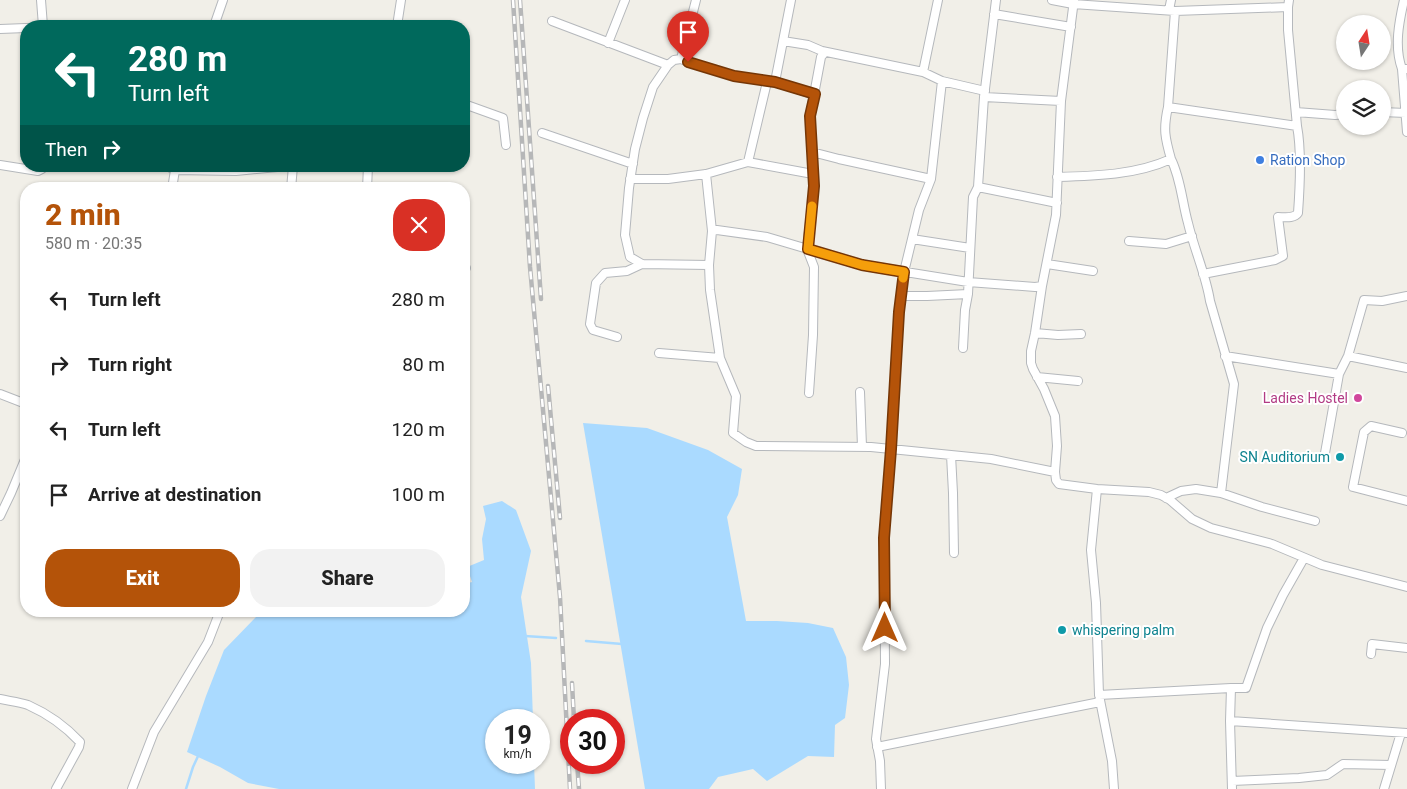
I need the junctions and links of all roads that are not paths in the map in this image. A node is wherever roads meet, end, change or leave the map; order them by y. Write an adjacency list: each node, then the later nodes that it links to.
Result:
1 (41, 0): 16 (street)
2 (223, 0): 17 (street)
3 (401, 0): 18 (street)
4 (624, 0): 24 (street)
5 (696, 0): 26 (street)
6 (791, 0): 23 (street)
7 (938, 0): 29 (street)
8 (996, 0): 15 (street)
9 (1052, 0): 12 (street)
10 (1171, 0): 14 (street)
11 (1404, 0): 28 (street)
12 (1074, 2): 14 (street); 20 (street)
13 (1289, 4): 14 (street); 37 (street)
14 (1172, 10): 36 (street)
15 (994, 14): 20 (street); 33 (street)
16 (43, 20)
17 (216, 20)
18 (398, 20)
19 (552, 21): 24 (street)
20 (1071, 27): 34 (street)
21 (20, 28): 22 (street)
22 (0, 29)
23 (783, 41): 25 (street); 31 (street)
24 (608, 43): 27 (street)
25 (822, 51): 29 (street); 32 (street)
26 (682, 59): 27 (street); 31 (street)
27 (668, 65): 48 (street)
28 (1404, 69): 39 (street)
29 (923, 72): 30 (street)
30 (942, 81): 33 (street); 55 (street)
31 (771, 82): 32 (street); 47 (street)
32 (815, 94): 45 (street)
33 (984, 94): 34 (street); 56 (street)
34 (1061, 101): 53 (street)
35 (470, 106): 44 (street)
36 (1168, 108): 41 (street); 46 (street)
37 (1296, 112): 40 (street); 41 (street)
38 (1391, 112): 39 (street)
39 (1406, 113): 42 (street)
40 (1336, 115)
41 (1297, 126): 69 (street)
42 (1407, 132)
43 (542, 133): 48 (street)
44 (506, 145)
45 (812, 152): 52 (street); 55 (street)
46 (1171, 159): 53 (street); 59 (street)
47 (748, 162): 51 (street); 52 (street)
48 (632, 164): 54 (street)
49 (0, 165): 50 (street)
50 (20, 168)
51 (706, 174): 54 (street); 58 (street)
52 (814, 174): 63 (street)
53 (1057, 177): 57 (street)
54 (630, 179): 64 (street)
55 (931, 179): 60 (street)
56 (978, 187): 57 (street); 62 (street)
57 (1057, 203): 65 (street)
58 (712, 231): 63 (street); 66 (street)
59 (1192, 236): 61 (street); 69 (street)
60 (912, 239): 62 (street); 68 (street)
61 (1129, 241)
62 (970, 248): 70 (street)
63 (808, 249): 68 (street); 88 (street)
64 (642, 264): 66 (street); 77 (street)
65 (1047, 264): 67 (street); 71 (street)
66 (709, 265): 82 (street)
67 (1093, 271)
68 (904, 272): 70 (street); 73 (street)
69 (1203, 274): 80 (street)
70 (968, 282): 71 (street); 72 (street)
71 (1042, 286): 75 (street)
72 (968, 294): 73 (street); 78 (street)
73 (901, 296): 93 (street)
74 (1407, 296): 81 (street)
75 (1035, 333): 76 (street); 85 (street)
76 (1082, 334)
77 (617, 337)
78 (963, 348)
79 (659, 353): 82 (street)
80 (1225, 356): 84 (street); 99 (street)
81 (1348, 356): 83 (street); 84 (street)
82 (720, 358): 92 (street)
83 (1407, 368)
84 (1339, 374): 94 (street)
85 (1037, 377): 86 (street); 97 (street)
86 (1078, 381)
87 (860, 392): 92 (street)
88 (809, 393)
89 (0, 394): 90 (street)
90 (20, 402)
91 (1402, 433): 101 (street)
92 (862, 447): 93 (street)
93 (891, 449): 95 (street); 115 (street)
94 (1325, 453)
95 (951, 455): 97 (street); 104 (street)
96 (20, 472): 102 (street)
97 (1055, 472): 98 (street)
98 (1098, 489): 100 (street); 111 (street)
99 (1221, 493): 100 (street); 103 (street)
100 (1166, 498): 105 (street)
101 (1407, 501)
102 (0, 516)
103 (1315, 521)
104 (954, 553)
105 (1304, 558): 106 (street); 110 (street)
106 (1407, 587)
107 (218, 617): 119 (street)
108 (1407, 648): 109 (street)
109 (1371, 654)
110 (1231, 688): 111 (street); 113 (street)
111 (1100, 698): 115 (street); 121 (street)
112 (0, 699): 118 (street)
113 (1230, 721): 114 (street); 117 (street)
114 (1404, 733): 116 (street)
115 (877, 747): 120 (street)
116 (1391, 766): 117 (street); 122 (street)
117 (1232, 785)
118 (56, 789)
119 (132, 789)
120 (881, 789)
121 (1114, 789)
122 (1384, 789)

